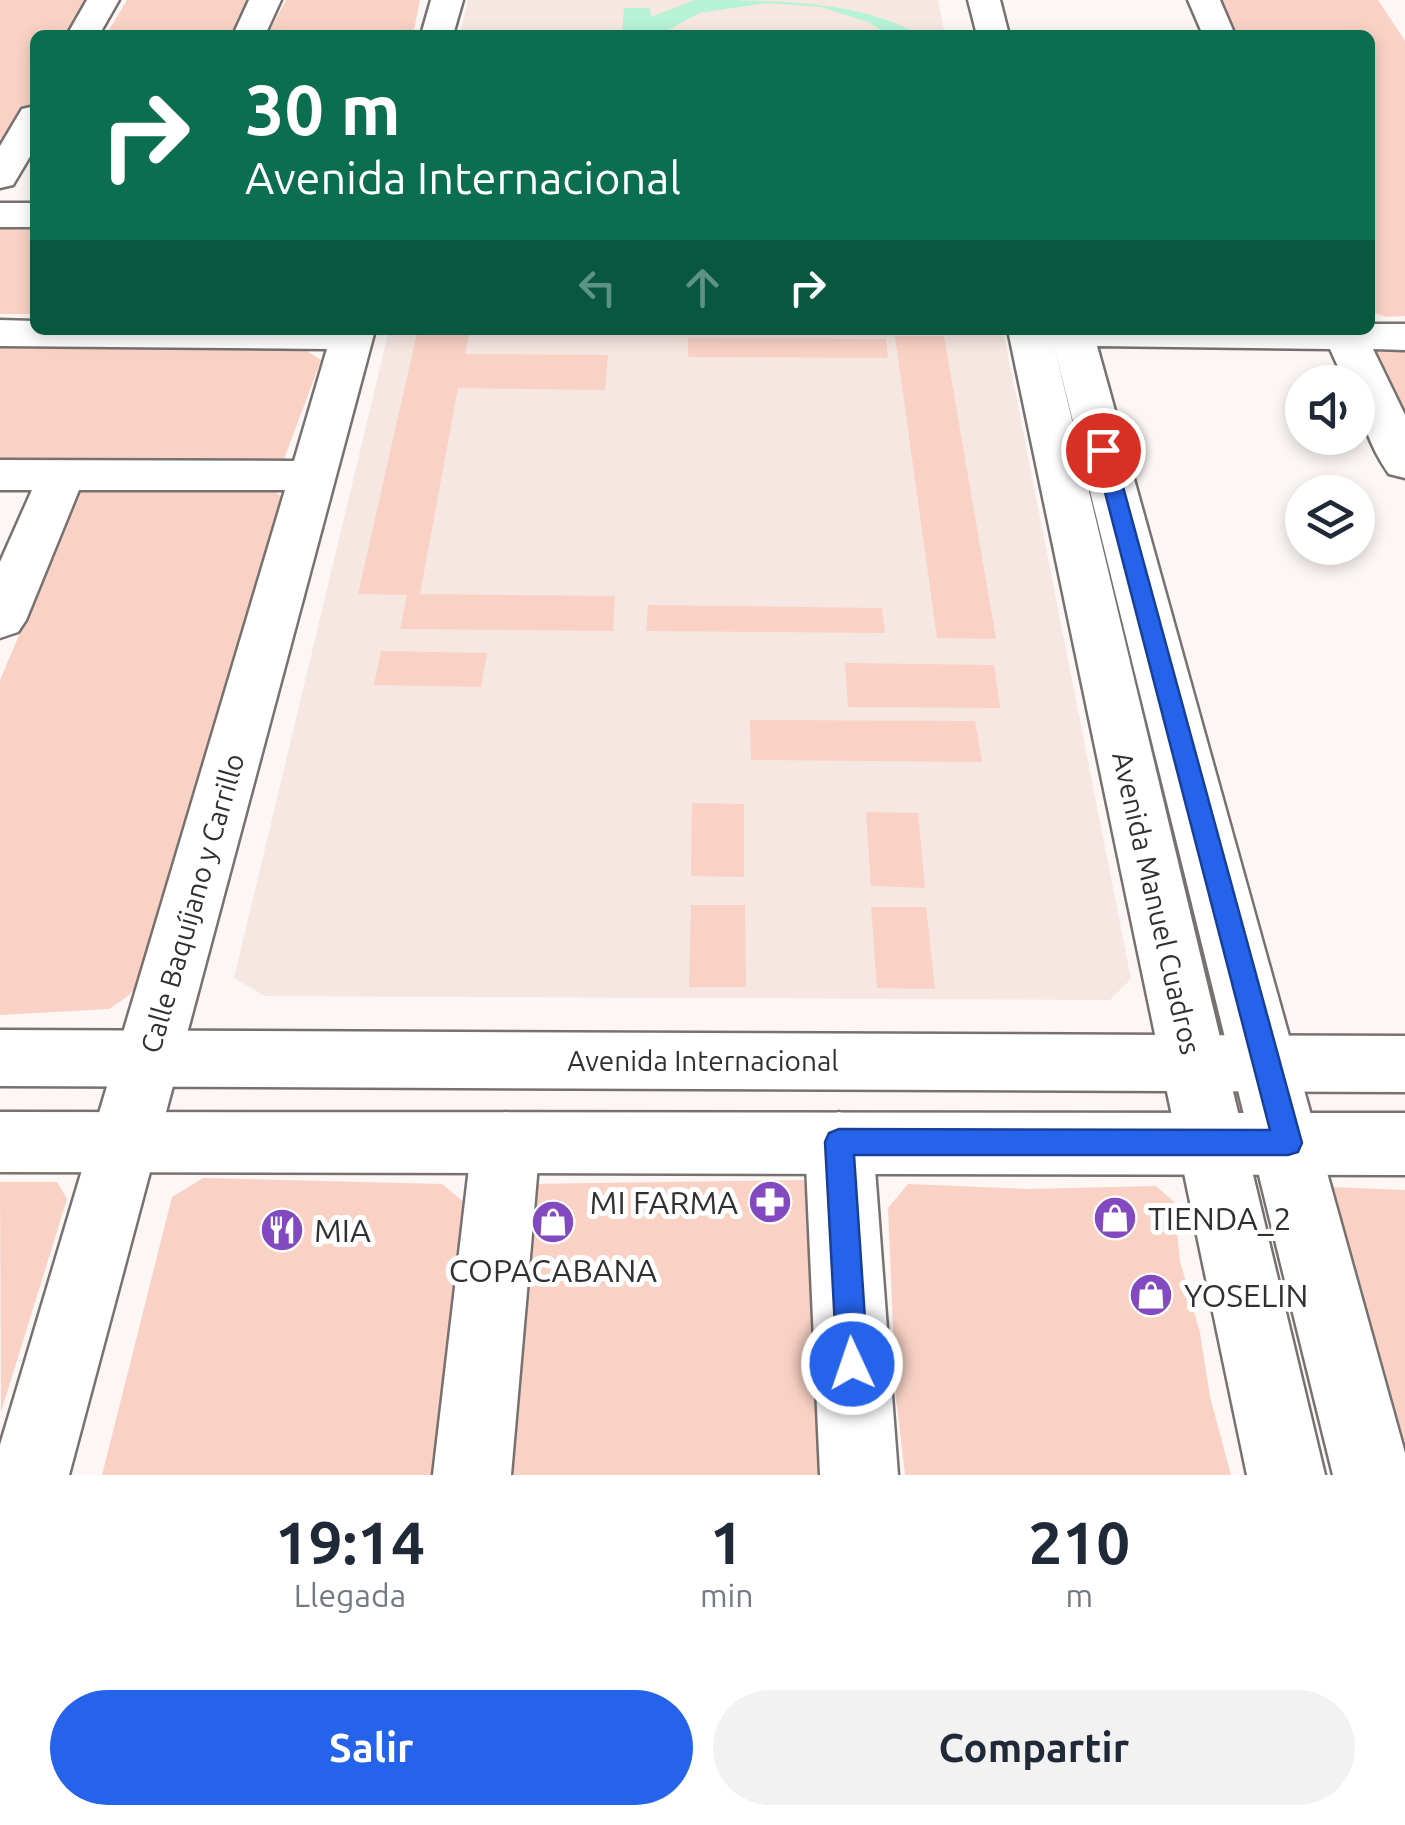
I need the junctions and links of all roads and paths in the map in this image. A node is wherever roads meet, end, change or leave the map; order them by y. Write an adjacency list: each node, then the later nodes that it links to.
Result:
1 (103, 0): 7 (street)
2 (265, 0): 8 (street)
3 (447, 0): 9 (street)
4 (956, 0): 10 (street)
5 (984, 0): 11 (street)
6 (1204, 0): 12 (street)
7 (86, 30)
8 (251, 30)
9 (438, 30)
10 (963, 30)
11 (992, 30)
12 (1217, 30)
13 (30, 126): 14 (street)
14 (0, 177)
15 (0, 215): 16 (street)
16 (30, 215)
17 (0, 334): 18 (street)
18 (30, 334)
19 (352, 335): 28 (street, Calle Baquíjano y Carrillo)
20 (1052, 335): 32 (street, Avenida Manuel Cuadros)
21 (1052, 335): 33 (street)
22 (1346, 335): 25 (street)
23 (1375, 335): 24 (street)
24 (1405, 337)
25 (1405, 464)
26 (0, 474): 27 (street)
27 (62, 475): 28 (street); 29 (street)
28 (312, 476): 31 (street, Calle Baquíjano y Carrillo)
29 (0, 620)
30 (0, 1058): 31 (street, Avenida Internacional)
31 (148, 1058): 32 (street, Avenida Internacional); 36 (street, Calle Baquíjano y Carrillo)
32 (1192, 1061): 33 (street, Avenida Internacional); 39 (street, Avenida Manuel Cuadros)
33 (1266, 1062): 34 (street, Avenida Internacional); 40 (street)
34 (1405, 1064)
35 (0, 1142): 36 (street)
36 (124, 1142): 37 (street); 42 (street, Calle Baquíjano y Carrillo)
37 (506, 1142): 38 (street); 43 (street)
38 (839, 1142): 39 (street); 44 (street)
39 (1210, 1142): 40 (street); 45 (street, Avenida Manuel Cuadros)
40 (1288, 1143): 41 (street); 46 (street)
41 (1405, 1144)
42 (30, 1475)
43 (472, 1475)
44 (859, 1475)
45 (1286, 1475)
46 (1372, 1475)

